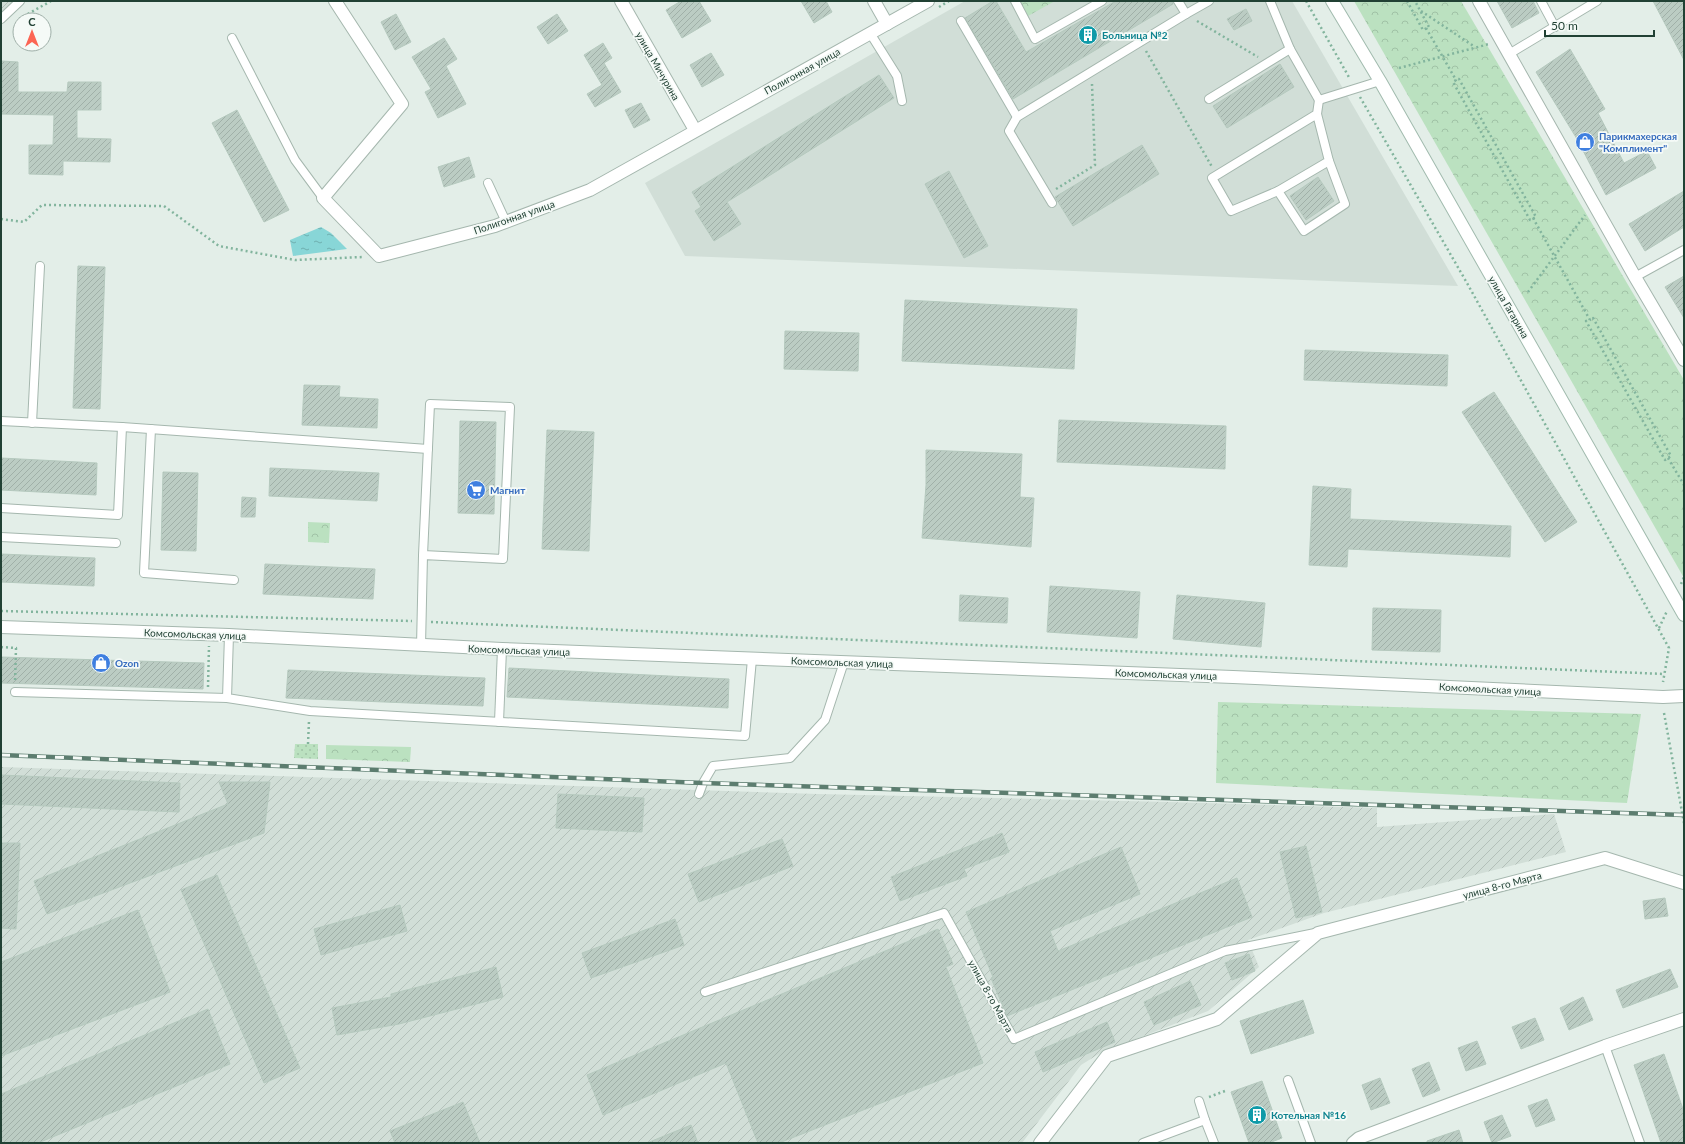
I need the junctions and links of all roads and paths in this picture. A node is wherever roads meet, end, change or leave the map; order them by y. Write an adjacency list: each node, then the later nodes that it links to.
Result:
1 (20, 1): 22 (lane)
2 (51, 1): 20 (path)
3 (335, 1): 52 (street)
4 (621, 1): 46 (street, улица Мичурина)
5 (874, 1): 24 (street)
6 (928, 1): 24 (street, Полигонная улица)
7 (1014, 1): 8 (lane)
8 (1102, 1)
9 (1178, 1): 21 (lane)
10 (1209, 1): 21 (lane)
11 (1270, 1): 32 (lane)
12 (1306, 1): 40 (path)
13 (1332, 1): 39 (street, улица Гагарина)
14 (1407, 1): 26 (path)
15 (1415, 1): 19 (path)
16 (1479, 1): 30 (street)
17 (1541, 1): 25 (lane)
18 (1598, 1): 25 (lane)
19 (1420, 11): 26 (path); 31 (path)
20 (32, 12)
21 (1186, 14): 29 (lane); 35 (path)
22 (1, 19)
23 (961, 21): 45 (lane)
24 (887, 24): 27 (street, Полигонная улица)
25 (1555, 26): 33 (lane)
26 (1426, 28): 34 (path)
27 (870, 33): 43 (lane); 46 (street, Полигонная улица)
28 (232, 38): 52 (lane)
29 (1141, 42): 37 (lane); 48 (path)
30 (1502, 43): 31 (path); 33 (street)
31 (1476, 47): 34 (path)
32 (1290, 49): 35 (lane); 42 (lane)
33 (1509, 54): 54 (street)
34 (1442, 56): 36 (path); 38 (path)
35 (1268, 62): 41 (lane)
36 (1399, 68)
37 (1092, 72): 45 (lane); 51 (path)
38 (1456, 80): 55 (path); 55 (path)
39 (1380, 81): 40 (lane); 79 (street, улица Гагарина)
40 (1355, 89): 42 (lane); 90 (path)
41 (1209, 99)
42 (1319, 100): 44 (lane)
43 (902, 101)
44 (1318, 114): 47 (lane); 48 (lane)
45 (1017, 117): 51 (lane)
46 (694, 130): 57 (street, Полигонная улица)
47 (1330, 161): 50 (lane); 50 (lane)
48 (1216, 175): 50 (lane)
49 (488, 183): 57 (lane)
50 (1278, 191)
51 (1047, 195): 53 (lane)
52 (323, 198): 59 (street)
53 (1052, 203)
54 (1593, 204): 60 (path); 62 (street)
55 (1533, 218): 60 (path)
56 (1, 219): 59 (path)
57 (506, 222): 59 (street, Полигонная улица)
58 (1684, 250): 62 (lane)
59 (379, 256)
60 (1555, 256): 63 (path); 64 (path)
61 (40, 266): 67 (lane)
62 (1635, 276): 65 (street)
63 (1528, 292)
64 (1590, 320): 71 (path); 71 (path)
65 (1684, 360)
66 (1, 421): 67 (lane)
67 (32, 423): 68 (lane)
68 (122, 427): 69 (lane); 73 (lane)
69 (151, 429): 70 (lane); 77 (lane)
70 (428, 449): 76 (lane); 76 (lane)
71 (1668, 458): 72 (path)
72 (1684, 485)
73 (1, 508)
74 (1, 537): 75 (lane)
75 (116, 543)
76 (423, 555): 81 (lane)
77 (234, 580)
78 (1, 611): 80 (path)
79 (1684, 615)
80 (209, 616): 81 (path); 83 (path)
81 (421, 621): 85 (lane); 90 (path)
82 (1, 628): 83 (street, Комсомольская улица)
83 (208, 635): 84 (street, Комсомольская улица); 93 (path)
84 (229, 635): 85 (street, Комсомольская улица); 95 (lane)
85 (420, 646): 87 (street, Комсомольская улица)
86 (1, 647): 92 (path)
87 (502, 649): 88 (street, Комсомольская улица); 98 (lane)
88 (752, 659): 89 (street, Комсомольская улица); 98 (lane)
89 (844, 662): 94 (street, Комсомольская улица); 100 (lane)
90 (1664, 674): 91 (path)
91 (1662, 682)
92 (15, 692): 95 (lane)
93 (207, 693)
94 (1684, 696)
95 (227, 698): 96 (lane)
96 (310, 711): 98 (lane); 99 (path)
97 (1664, 713): 101 (path)
98 (499, 722)
99 (308, 744)
100 (699, 794)
101 (1682, 806): 102 (path)
102 (1684, 823)
103 (1684, 883): 104 (street, улица 8-го Марта)
104 (1318, 933): 105 (lane, улица 8-го Марта); 113 (street, улица 8-го Марта)
105 (705, 992)
106 (1684, 1019): 107 (street)
107 (1605, 1046): 112 (street); 117 (lane)
108 (1288, 1080): 116 (lane)
109 (1225, 1091): 110 (path)
110 (1199, 1101): 111 (lane)
111 (1205, 1120): 114 (lane); 115 (lane)
112 (1358, 1141)
113 (1040, 1143)
114 (1143, 1143)
115 (1214, 1143)
116 (1311, 1143)
117 (1640, 1143)

